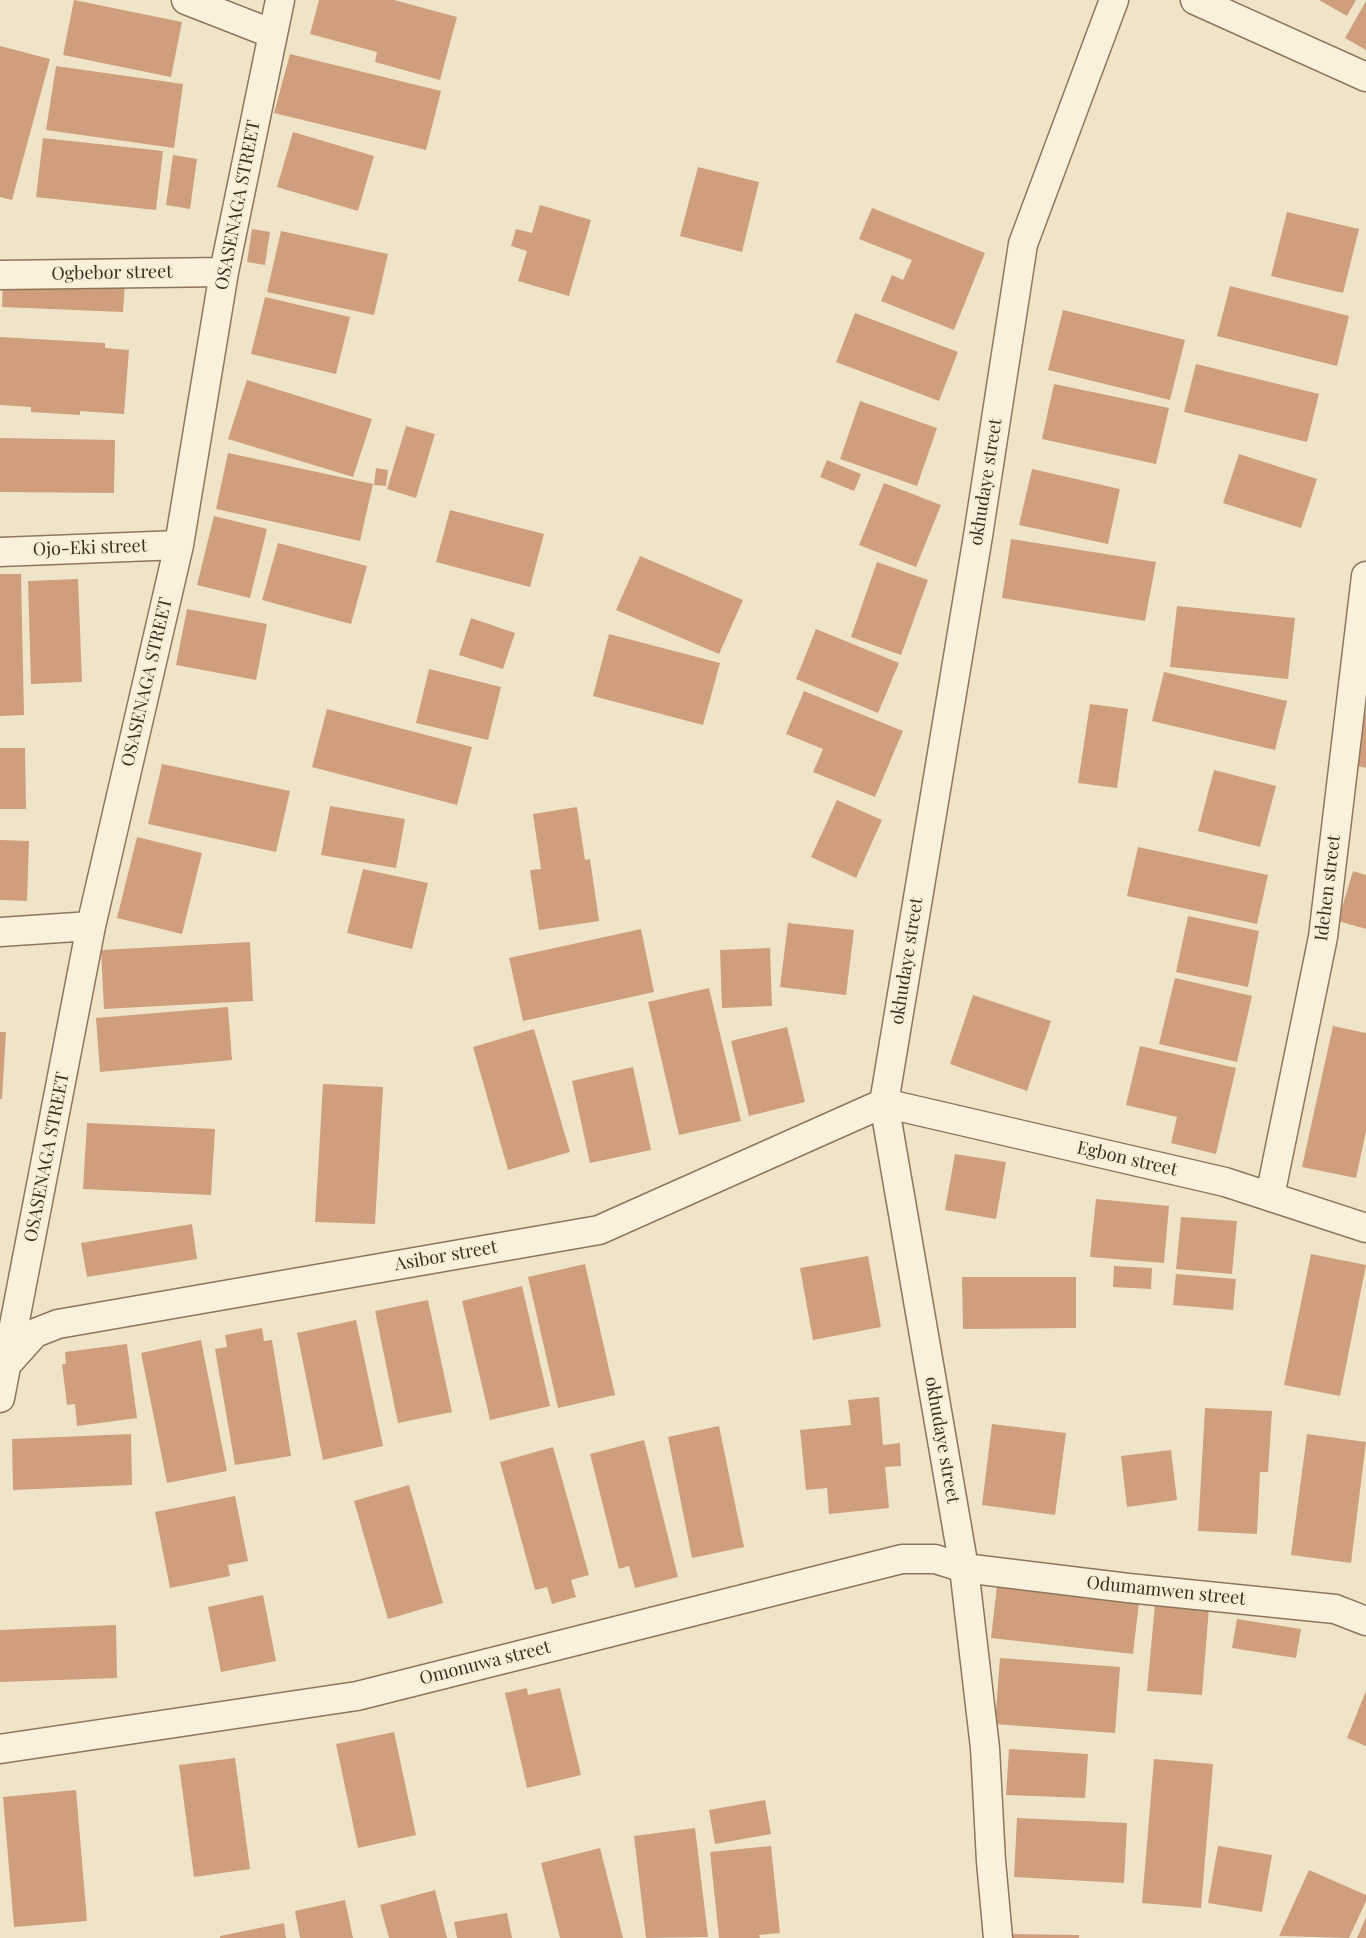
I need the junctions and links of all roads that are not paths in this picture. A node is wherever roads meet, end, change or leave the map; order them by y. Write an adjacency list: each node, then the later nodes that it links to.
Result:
1 (186, 0): 5 (street)
2 (280, 0): 5 (street, OSASENAGA STREET)
3 (1114, 0): 14 (street, okhudaye street)
4 (1195, 0): 6 (street)
5 (273, 34): 7 (street, OSASENAGA STREET)
6 (1366, 77)
7 (224, 272): 8 (street, Ogbebor street); 9 (street, OSASENAGA STREET)
8 (0, 275)
9 (179, 545): 10 (street, Ojo-Eki street); 12 (street, OSASENAGA STREET)
10 (0, 552)
11 (1366, 576): 15 (street, Idehen street)
12 (91, 926): 13 (street); 17 (street, OSASENAGA STREET)
13 (0, 932)
14 (884, 1103): 15 (street, Egbon street); 17 (street, Asibor street); 19 (street, okhudaye street)
15 (1270, 1196): 16 (street, Egbon street)
16 (1366, 1228)
17 (4, 1363): 18 (street, OSASENAGA STREET)
18 (0, 1398)
19 (964, 1568): 20 (street, Odumamwen street); 21 (street, Omonuwa street); 22 (street, okhudaye street)
20 (1366, 1621)
21 (0, 1749)
22 (998, 1938)

